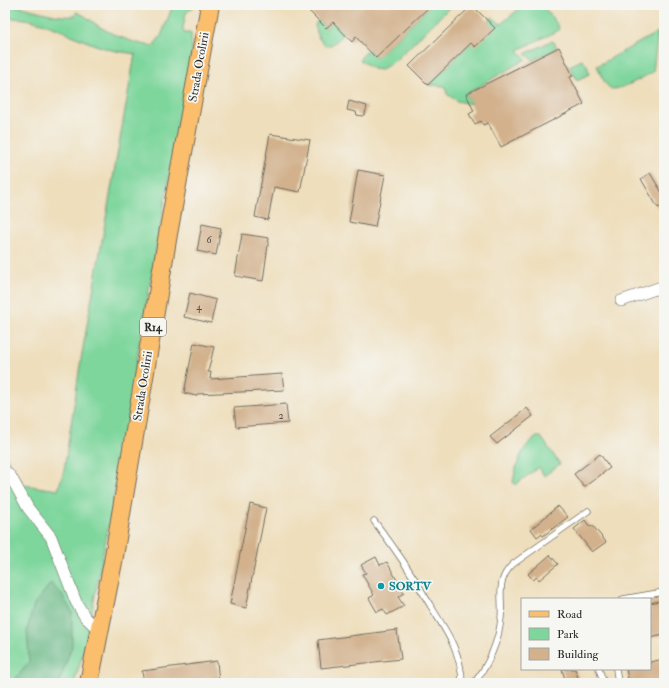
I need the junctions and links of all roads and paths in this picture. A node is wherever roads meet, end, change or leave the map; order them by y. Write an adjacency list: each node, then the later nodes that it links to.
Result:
1 (210, 5): 9 (main road, Strada Ocolirii / R14)
2 (664, 286): 3 (street)
3 (621, 300)
4 (8, 474): 9 (street)
5 (588, 511): 15 (lane)
6 (374, 521): 14 (lane)
7 (664, 592): 8 (lane)
8 (629, 598)
9 (98, 640): 12 (main road, R14); 13 (main road, R14)
10 (599, 670): 16 (lane)
11 (616, 670): 17 (lane)
12 (82, 683)
13 (89, 683)
14 (462, 683)
15 (474, 683)
16 (606, 683)
17 (618, 683)

